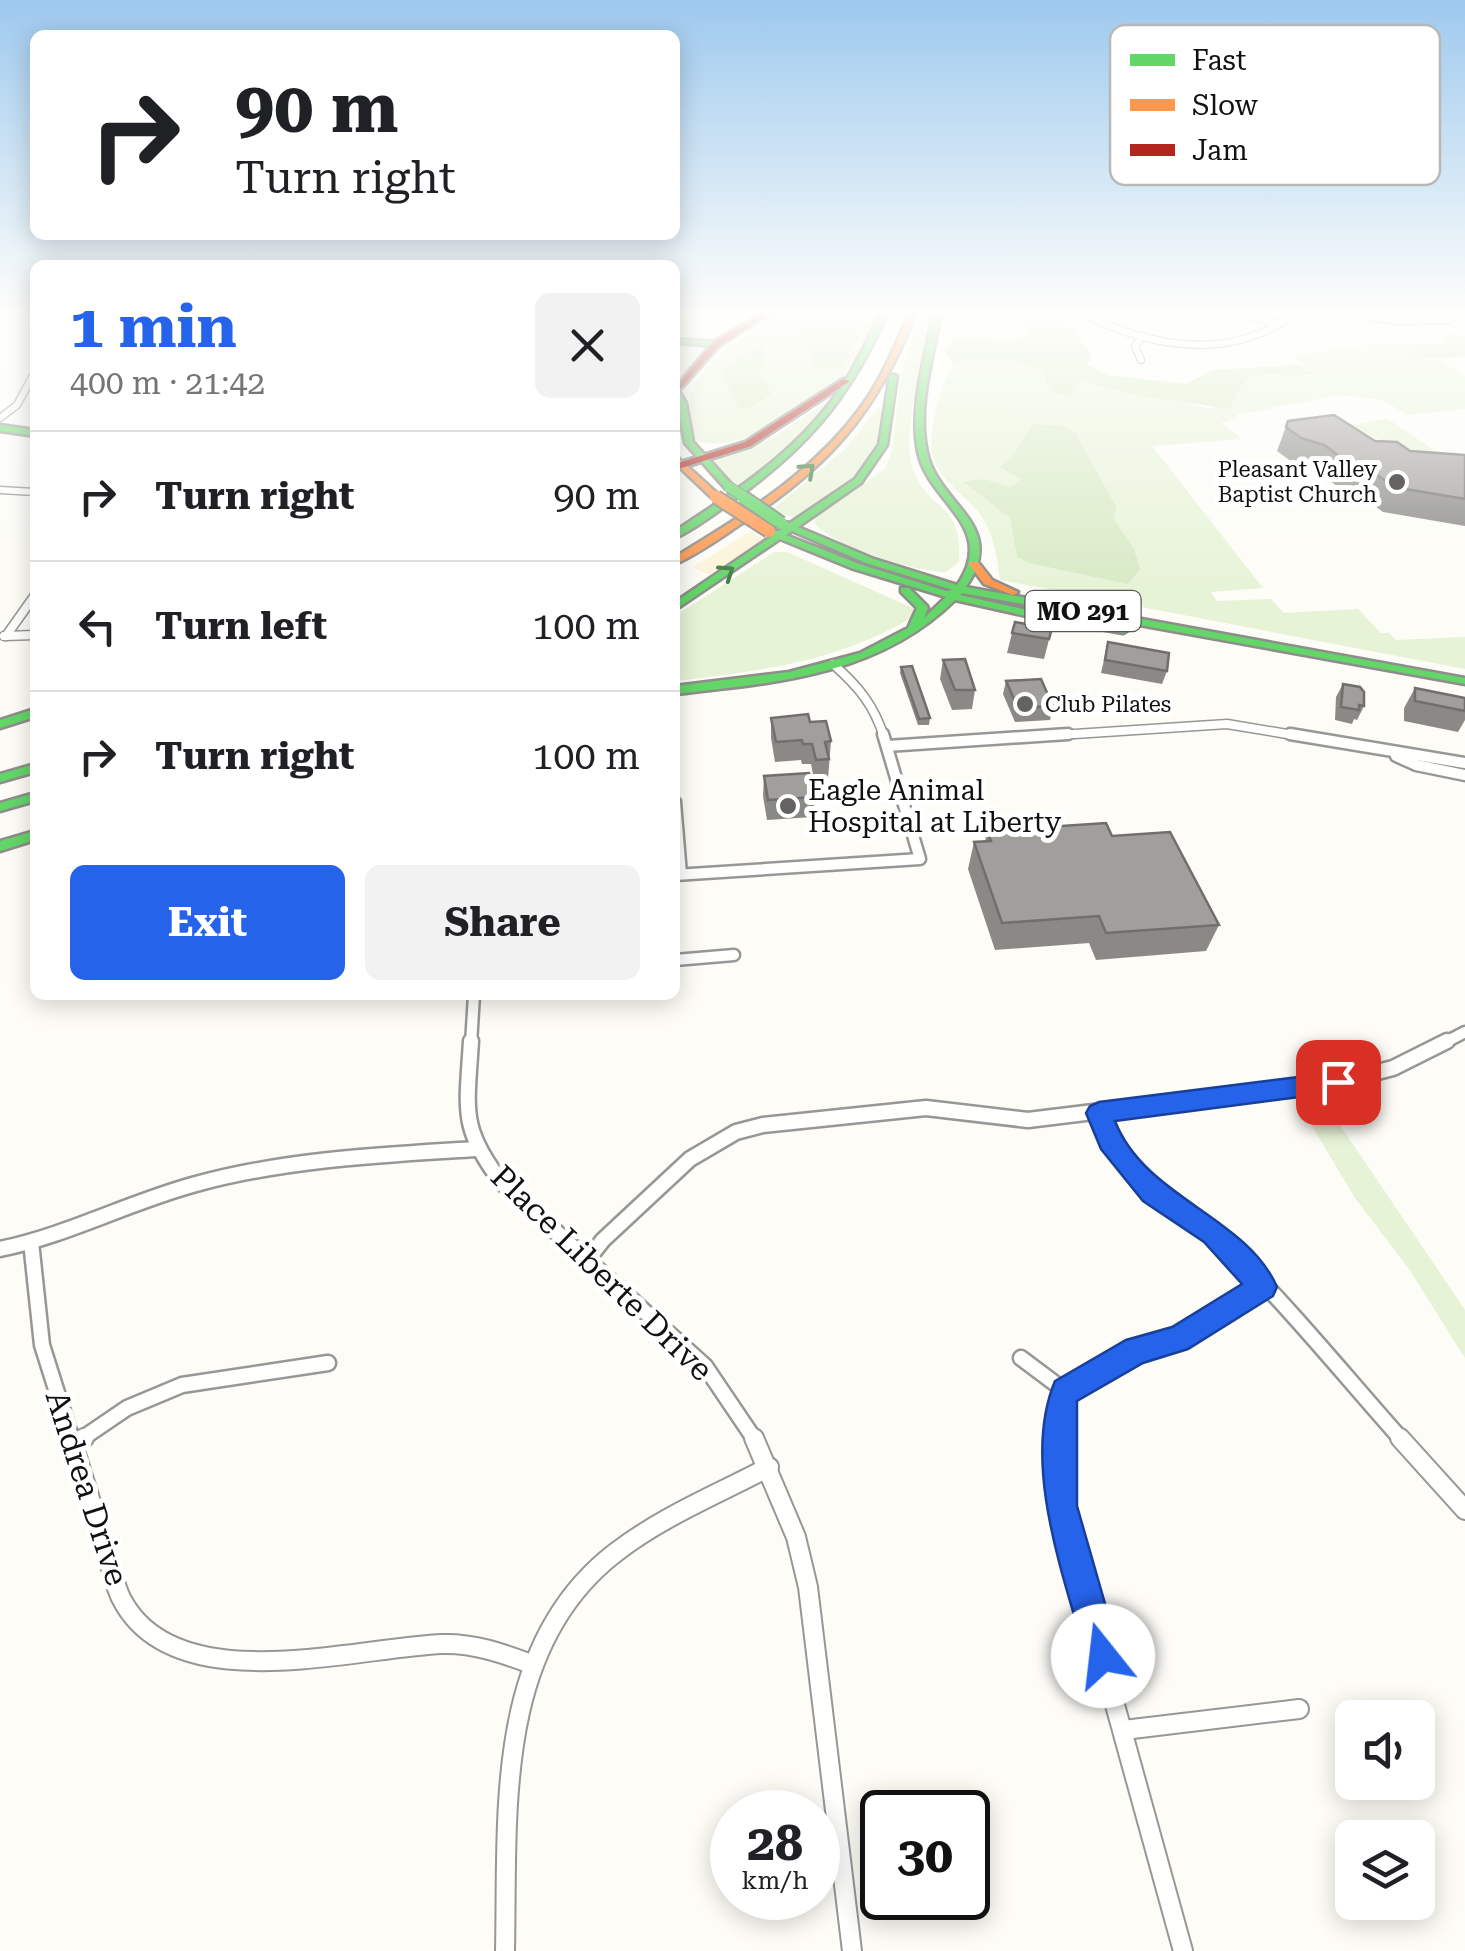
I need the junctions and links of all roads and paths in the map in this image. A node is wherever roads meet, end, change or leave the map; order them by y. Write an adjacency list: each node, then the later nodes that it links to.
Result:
1 (682, 405): 9 (main road, MO 291)
2 (812, 405): 9 (main road)
3 (836, 405): 16 (main road)
4 (868, 405): 17 (main road, one-way to 4)
5 (889, 405): 15 (main road)
6 (925, 405): 18 (main road)
7 (0, 428): 8 (main road)
8 (30, 432)
9 (696, 452): 10 (main road); 14 (main road, MO 291)
10 (680, 461)
11 (680, 465): 14 (main road, MO 291)
12 (0, 490): 13 (street)
13 (30, 492)
14 (722, 492): 15 (main road, MO 291, bridge)
15 (780, 529): 19 (main road, MO 291); 20 (main road, MO 291); 22 (main road, one-way to 15)
16 (680, 532)
17 (680, 558)
18 (974, 564): 20 (main road); 23 (main road)
19 (896, 584): 20 (main road, MO 291); 24 (main road)
20 (956, 595): 23 (main road, MO 291); 24 (main road); 27 (main road, MO 291)
21 (30, 601): 26 (street)
22 (680, 603)
23 (1081, 611): 27 (main road, MO 291)
24 (914, 630): 28 (main road)
25 (30, 635): 26 (street)
26 (3, 636)
27 (1253, 644): 29 (main road, MO 291)
28 (833, 664): 30 (main road); 33 (street)
29 (1465, 681)
30 (680, 689)
31 (30, 715): 32 (main road)
32 (0, 724)
33 (886, 746): 34 (street); 43 (street)
34 (1388, 753): 35 (street); 37 (street)
35 (1465, 763)
36 (30, 769): 38 (main road)
37 (1465, 775)
38 (0, 778)
39 (30, 798): 40 (main road)
40 (0, 807)
41 (30, 837): 42 (main road)
42 (0, 846)
43 (680, 875)
44 (734, 955): 45 (street)
45 (680, 960)
46 (474, 1000): 49 (street, Place Liberte Drive)
47 (1465, 1032): 48 (street)
48 (1099, 1113): 52 (street); 53 (street)
49 (476, 1149): 50 (street); 52 (street, Place Liberte Drive)
50 (31, 1242): 51 (street); 57 (street, Andrea Drive)
51 (0, 1249)
52 (588, 1259): 58 (street, Place Liberte Drive)
53 (1263, 1287): 56 (street); 59 (street)
54 (1020, 1358): 56 (street)
55 (328, 1363): 57 (street)
56 (1065, 1391): 62 (street)
57 (73, 1444): 60 (street, Andrea Drive)
58 (768, 1468): 60 (street); 64 (street, Place Liberte Drive)
59 (1465, 1510)
60 (532, 1664): 63 (street)
61 (1299, 1710): 62 (street)
62 (1124, 1730): 65 (street)
63 (505, 1951)
64 (852, 1951)
65 (1183, 1951)

